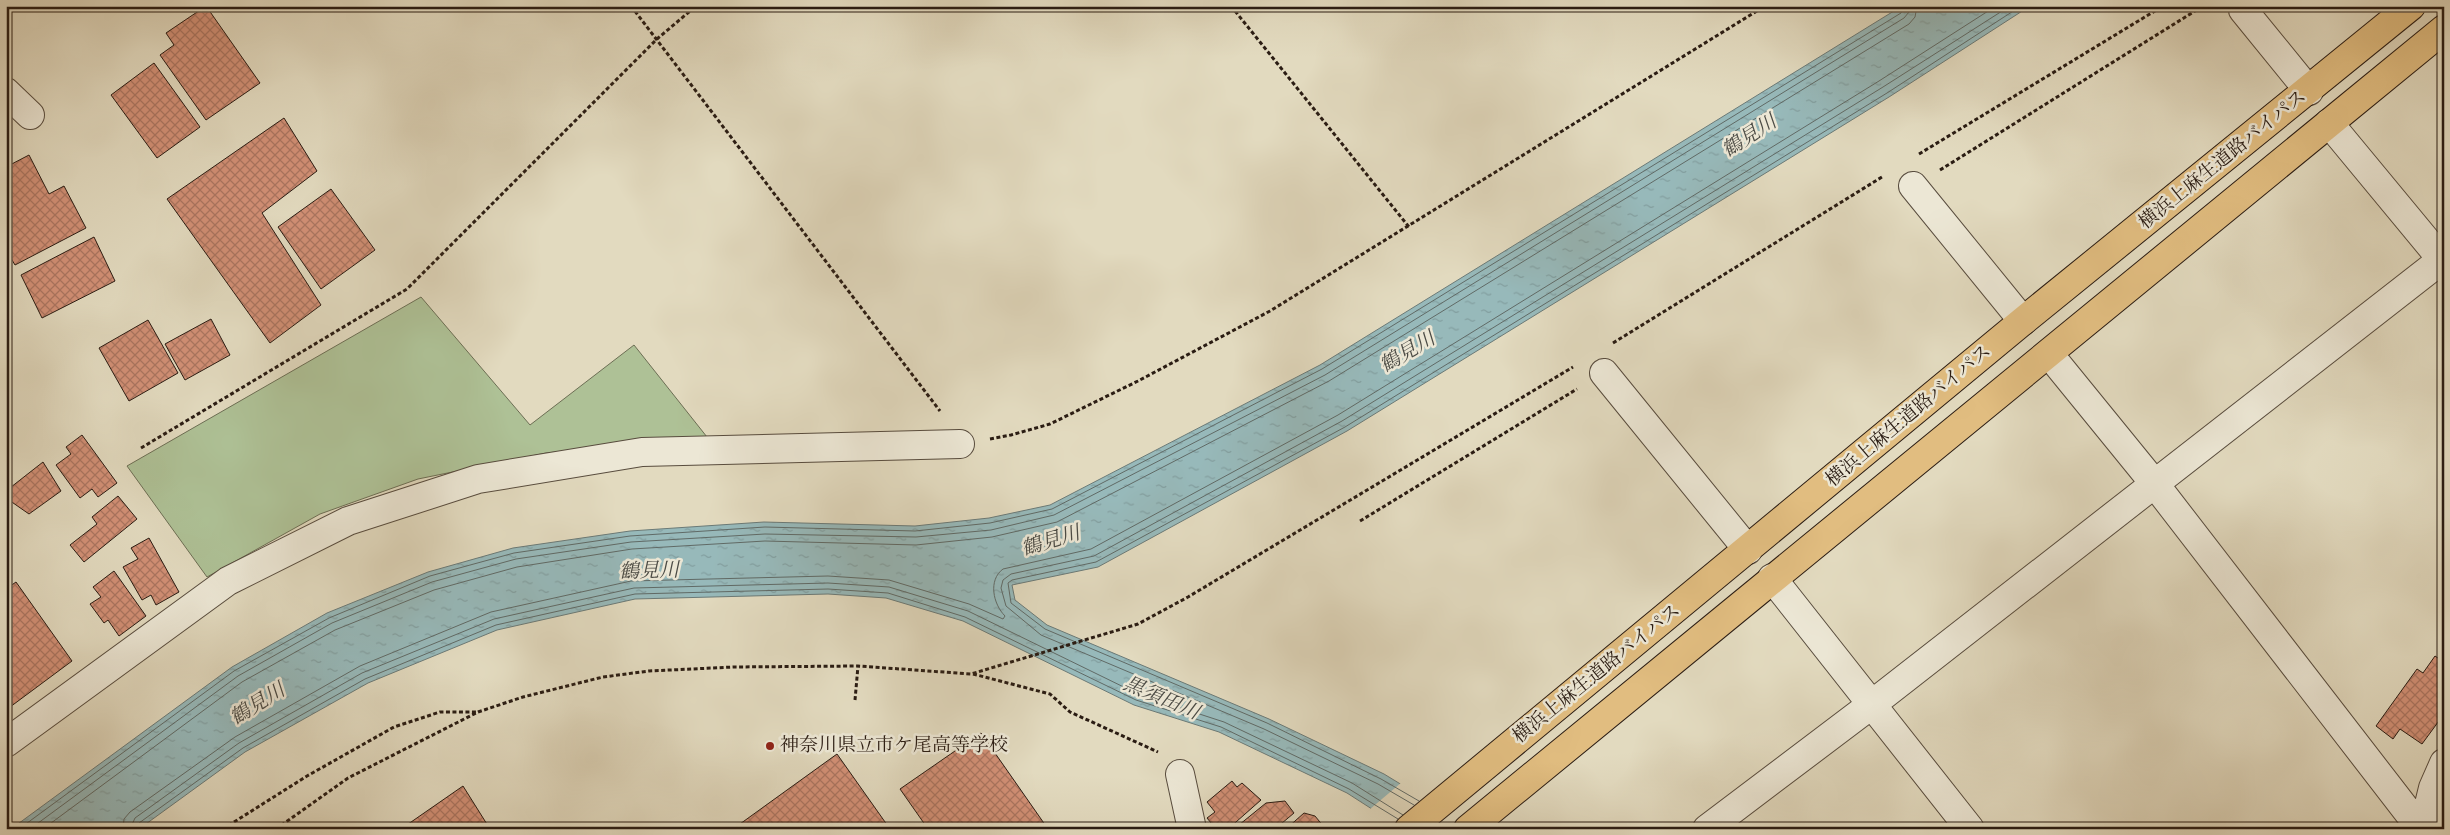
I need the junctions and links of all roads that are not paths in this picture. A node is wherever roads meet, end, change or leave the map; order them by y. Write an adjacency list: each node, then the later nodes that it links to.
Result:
1 (2411, 6): 4 (main road, 横浜上麻生道路バイパス)
2 (2243, 10): 4 (street)
3 (2444, 28): 7 (main road, 横浜上麻生道路バイパス)
4 (2309, 91): 10 (main road, 横浜上麻生道路バイパス)
5 (6, 92): 6 (street)
6 (30, 115)
7 (2329, 123): 9 (street); 11 (main road, 横浜上麻生道路バイパス)
8 (1913, 186): 10 (street)
9 (2443, 260): 14 (street)
10 (2023, 321): 15 (main road, 横浜上麻生道路バイパス)
11 (2049, 354): 14 (street); 16 (main road, 横浜上麻生道路バイパス)
12 (1597, 361): 15 (street)
13 (960, 444): 18 (street)
14 (2154, 483): 17 (street); 26 (street)
15 (1748, 550): 23 (main road, 横浜上麻生道路バイパス)
16 (1772, 578): 17 (street); 21 (main road, 横浜上麻生道路バイパス)
17 (1871, 705): 24 (street); 25 (street)
18 (6, 743)
19 (2444, 762): 26 (street)
20 (1180, 774): 22 (street)
21 (1477, 822)
22 (1192, 829)
23 (1409, 829)
24 (1707, 829)
25 (1970, 829)
26 (2422, 829)

